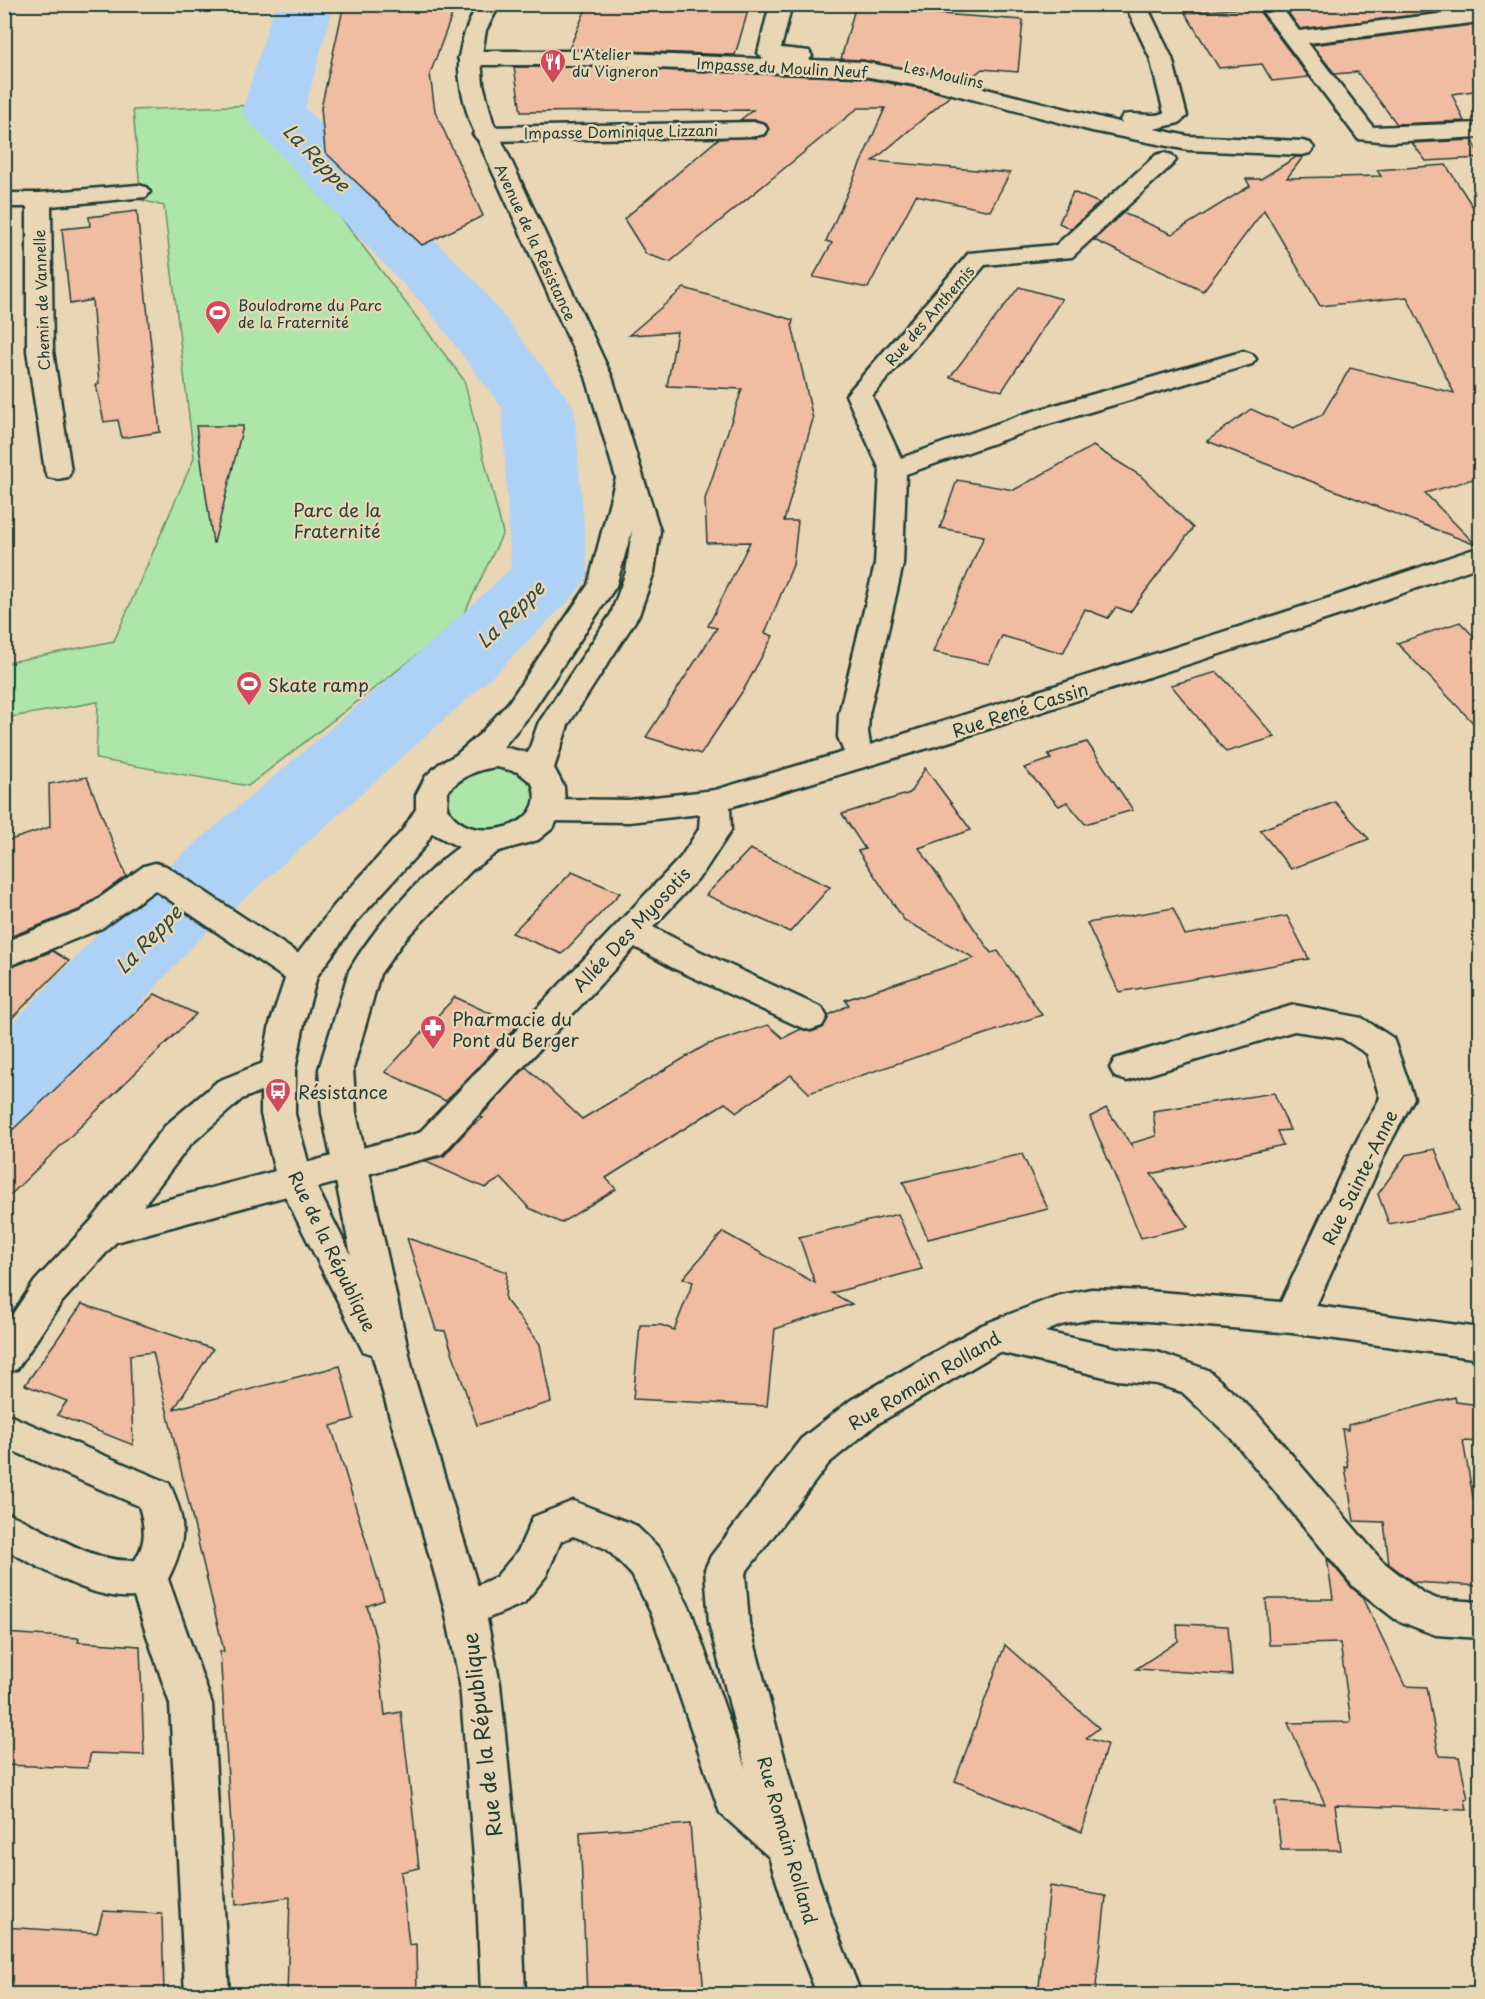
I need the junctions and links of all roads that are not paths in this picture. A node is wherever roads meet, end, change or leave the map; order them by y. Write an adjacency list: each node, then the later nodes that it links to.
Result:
1 (489, 4): 7 (street, Avenue de la Résistance)
2 (781, 4): 3 (street, Les Moulins)
3 (1135, 4)
4 (1267, 4): 6 (street)
5 (1480, 15): 6 (street)
6 (1293, 38): 9 (street)
7 (469, 58): 10 (street, Avenue de la Résistance); 11 (street, Impasse du Moulin Neuf)
8 (756, 129): 10 (street, Impasse Dominique Lizzani)
9 (1480, 130)
10 (485, 134): 19 (street, Avenue de la Résistance)
11 (1302, 148)
12 (1164, 160): 17 (street, Rue des Anthemis)
13 (138, 192): 14 (street)
14 (39, 200): 15 (street); 18 (street, Chemin de Vannelle)
15 (4, 201)
16 (1243, 359): 17 (street)
17 (893, 470): 21 (street, Rue des Anthemis)
18 (58, 471)
19 (628, 479): 22 (street, Avenue de la Résistance); 23 (street, Avenue de la Résistance)
20 (1480, 556): 21 (street, Rue René Cassin)
21 (863, 758): 24 (street, Rue René Cassin)
22 (467, 762): 23 (street); 25 (street)
23 (538, 770): 26 (street)
24 (715, 801): 26 (street, Rue René Cassin); 28 (street, Allée Des Myosotis)
25 (431, 810): 27 (street); 30 (street, Rue de la République)
26 (549, 810): 27 (street)
27 (489, 842): 34 (street, Rue de la République)
28 (631, 930): 31 (street); 34 (street, Allée Des Myosotis)
29 (4, 956): 30 (street)
30 (302, 973): 33 (street, Rue de la République)
31 (810, 1017)
32 (1127, 1068): 37 (street, Rue Sainte-Anne)
33 (278, 1070): 35 (street, Rue de la République); 36 (street)
34 (351, 1165): 35 (street, Allée Des Myosotis); 41 (street, Rue de la République)
35 (295, 1180): 36 (street, Allée Des Myosotis); 41 (street, Rue de la République)
36 (104, 1232): 40 (street)
37 (1292, 1318): 38 (street, Rue Romain Rolland); 39 (street, Rue Romain Rolland)
38 (995, 1336): 46 (street); 47 (street, Rue Romain Rolland)
39 (1480, 1344)
40 (4, 1358)
41 (395, 1377): 45 (street, Rue de la République)
42 (4, 1429): 44 (street)
43 (4, 1529): 44 (street)
44 (147, 1576): 48 (street)
45 (465, 1610): 47 (street); 49 (street, Rue de la République)
46 (1480, 1620)
47 (786, 1844): 50 (street, Rue Romain Rolland)
48 (207, 1995)
49 (503, 1995)
50 (838, 1995)

